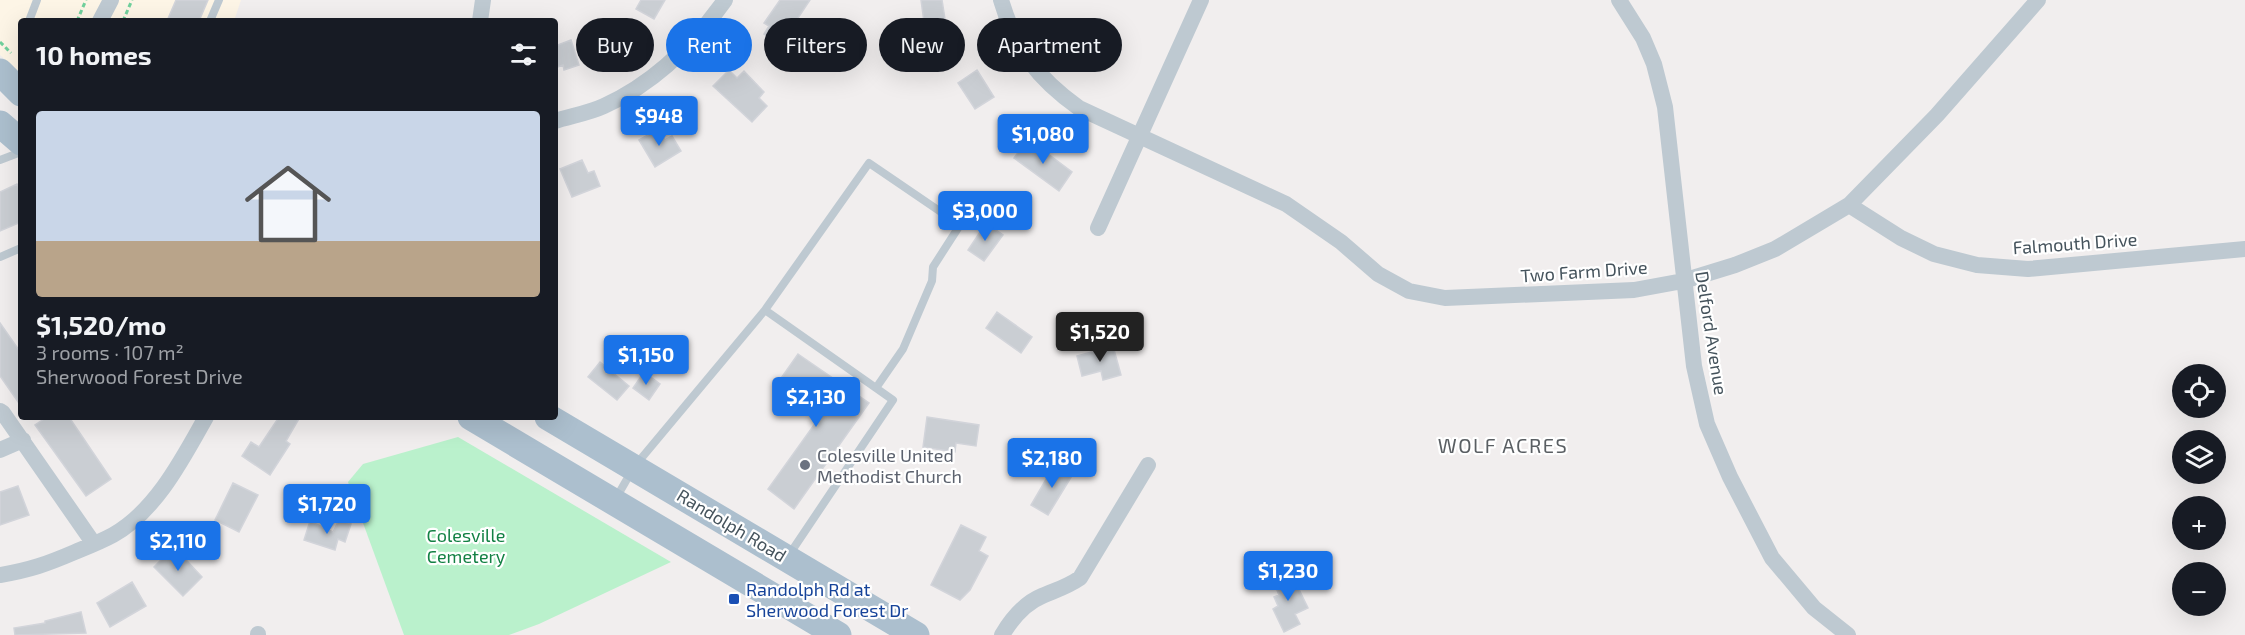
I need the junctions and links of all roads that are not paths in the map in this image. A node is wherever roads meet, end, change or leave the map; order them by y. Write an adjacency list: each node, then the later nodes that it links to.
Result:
1 (37, 0): 10 (lane)
2 (111, 0): 11 (street)
3 (219, 0): 12 (lane)
4 (483, 0): 13 (street)
5 (725, 0): 16 (street)
6 (1001, 0): 18 (street, Two Farm Drive)
7 (1201, 0): 18 (street)
8 (1619, 0): 27 (street, Delford Avenue)
9 (2038, 0): 22 (street, Two Farm Drive)
10 (30, 18)
11 (102, 18)
12 (211, 18)
13 (480, 18)
14 (0, 72): 15 (main road)
15 (18, 90)
16 (558, 120)
17 (0, 124): 19 (main road)
18 (1140, 137): 23 (street); 27 (street, Two Farm Drive)
19 (18, 139)
20 (18, 153): 21 (lane)
21 (0, 160)
22 (1849, 205): 25 (street, Falmouth Drive); 27 (street, Two Farm Drive)
23 (1098, 228)
24 (18, 249): 26 (lane)
25 (2245, 249)
26 (0, 257)
27 (1683, 281): 45 (street, Delford Avenue)
28 (765, 310): 29 (lane); 29 (lane); 37 (lane)
29 (876, 388): 40 (lane)
30 (0, 411): 34 (street)
31 (204, 420): 39 (street)
32 (476, 420): 38 (main road)
33 (553, 420): 37 (main road, Randolph Road)
34 (23, 440): 35 (street); 39 (street)
35 (0, 450)
36 (1148, 465): 44 (street)
37 (634, 467): 38 (lane); 40 (main road, Randolph Road)
38 (614, 502): 42 (main road)
39 (94, 544): 41 (street)
40 (788, 558): 43 (main road, Randolph Road)
41 (0, 575)
42 (838, 635)
43 (916, 635)
44 (1002, 635)
45 (1848, 635)

